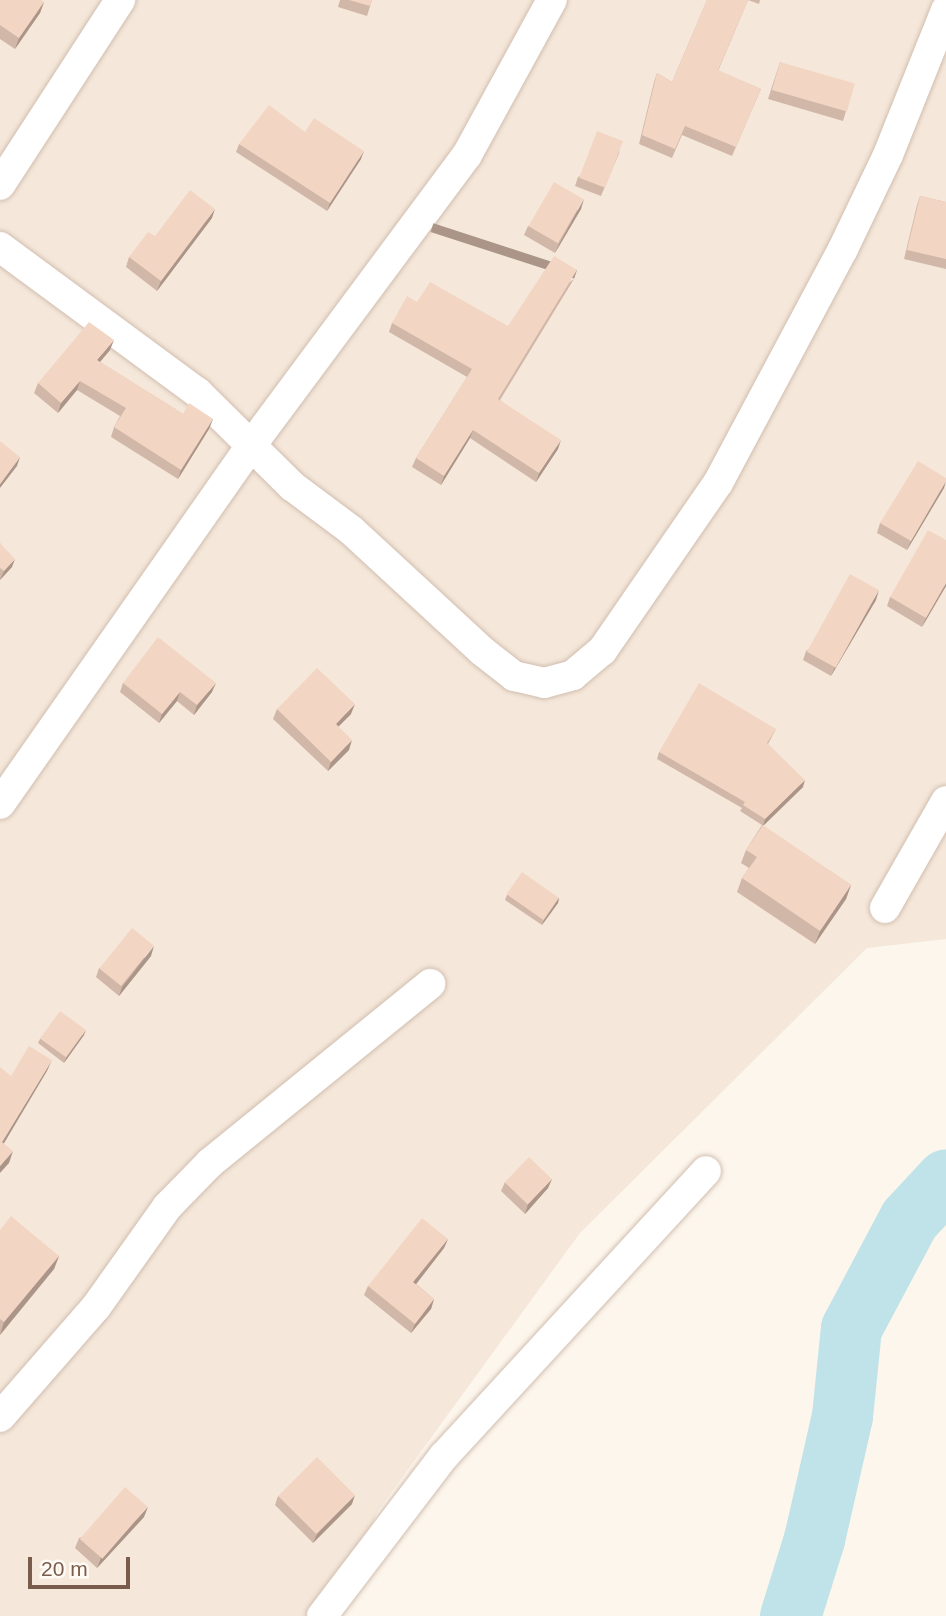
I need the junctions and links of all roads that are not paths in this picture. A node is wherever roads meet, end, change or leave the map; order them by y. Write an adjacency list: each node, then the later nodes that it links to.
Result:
1 (120, 0): 4 (street)
2 (552, 0): 6 (street)
3 (946, 10): 6 (street)
4 (0, 186)
5 (0, 247): 6 (street)
6 (250, 447): 8 (street)
7 (946, 801): 9 (street)
8 (0, 804)
9 (885, 908)
10 (430, 984): 12 (street)
11 (706, 1171): 13 (street)
12 (0, 1418)
13 (322, 1616)

